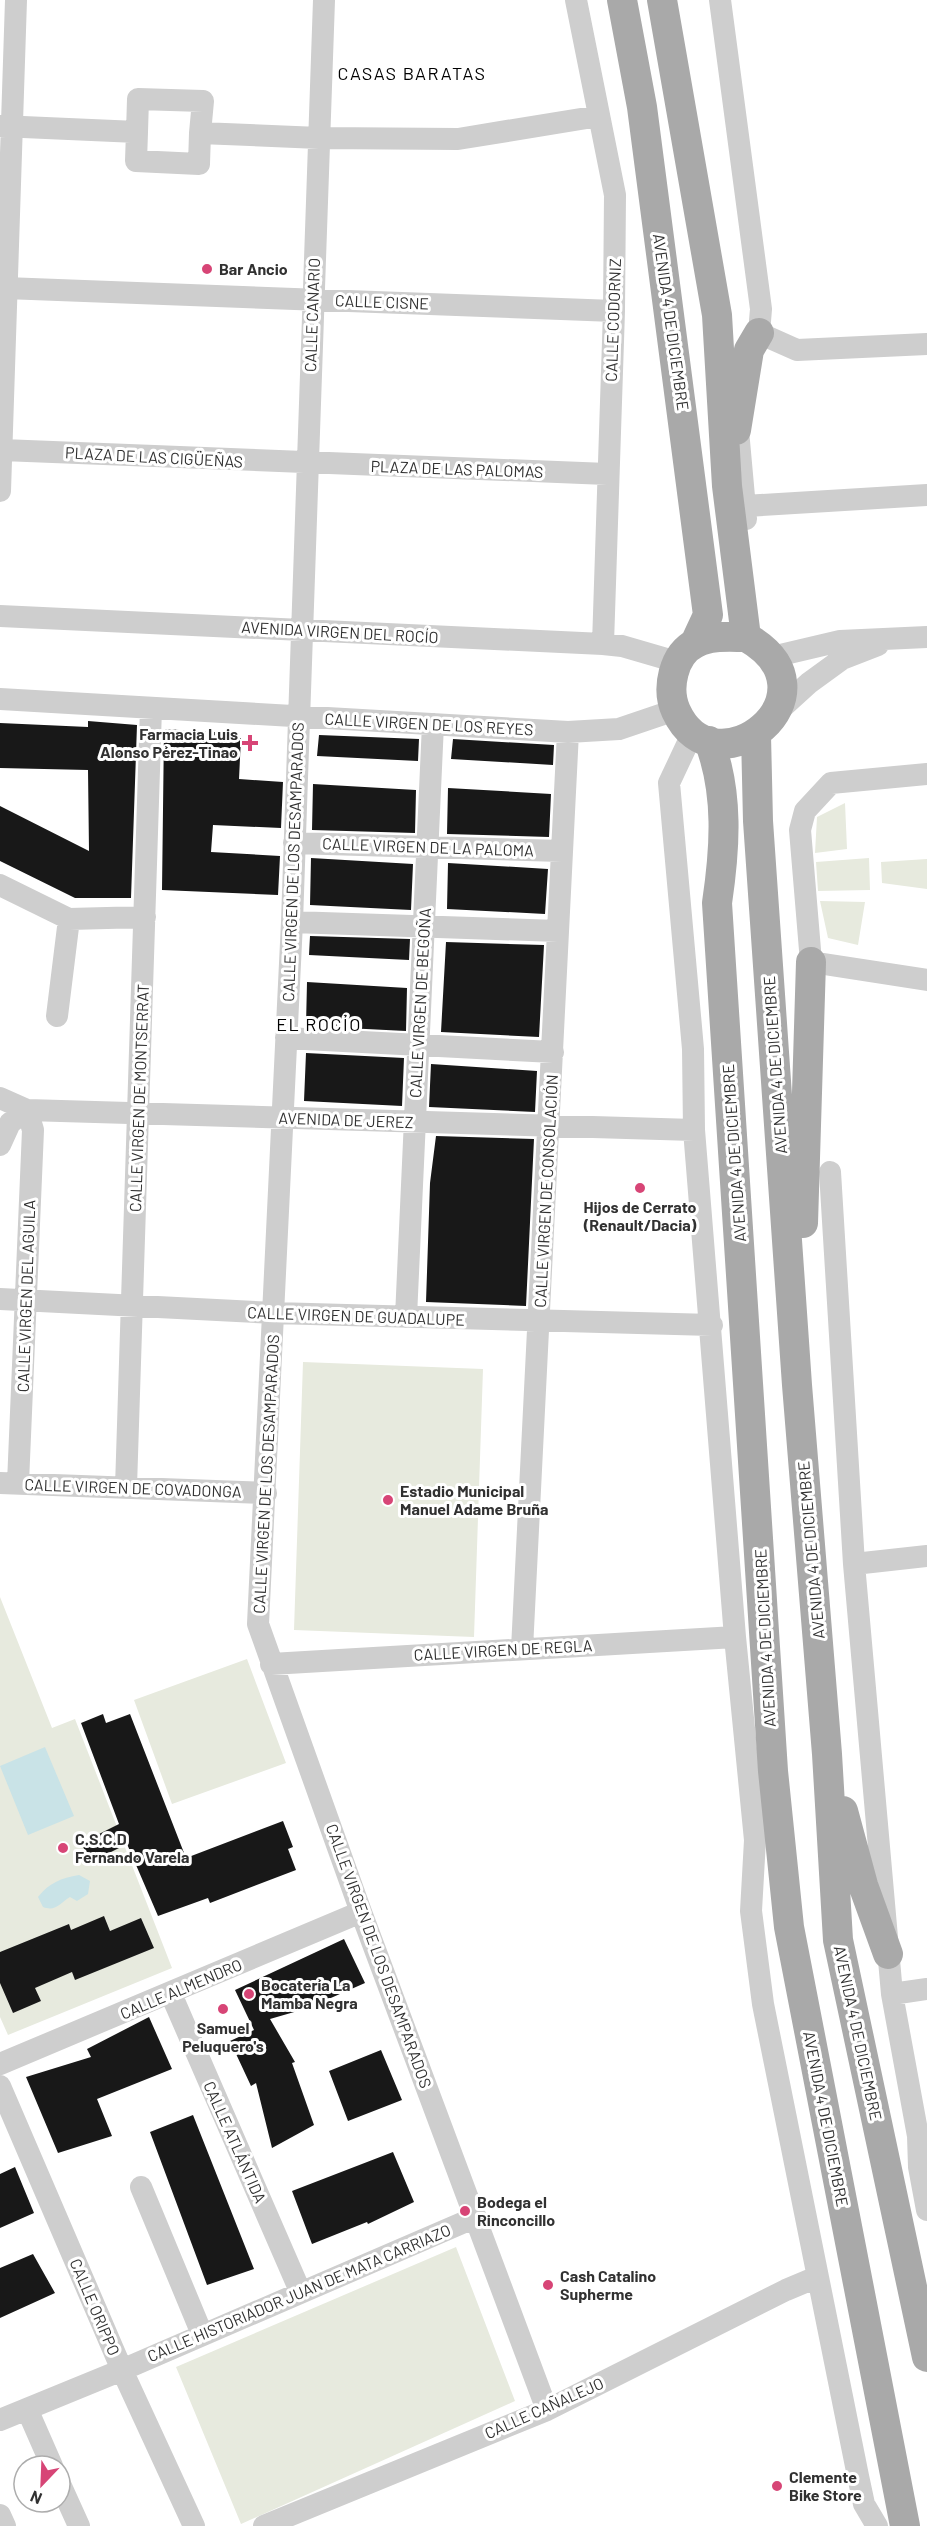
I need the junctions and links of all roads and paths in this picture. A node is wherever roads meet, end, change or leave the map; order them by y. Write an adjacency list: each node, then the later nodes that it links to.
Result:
1 (16, 0): 7 (street)
2 (324, 0): 12 (street, CALLE CANARIO)
3 (576, 0): 8 (street, CALLE CODORNIZ)
4 (622, 0): 31 (main road, AVENIDA 4 DE DICIEMBRE)
5 (662, 0): 23 (main road)
6 (720, 0): 16 (street)
7 (7, 50): 9 (street)
8 (599, 116): 12 (street); 15 (street, CALLE CODORNIZ)
9 (5, 126): 10 (street); 13 (street)
10 (137, 132): 11 (street); 11 (street)
11 (200, 133): 12 (street)
12 (319, 138): 14 (street, CALLE CANARIO)
13 (5, 288): 14 (street, CALLE CISNE); 18 (street)
14 (313, 300): 15 (street, CALLE CISNE); 19 (street, CALLE CANARIO)
15 (614, 311): 20 (street, CALLE CODORNIZ)
16 (759, 333): 17 (street); 23 (main road)
17 (927, 344)
18 (2, 450): 19 (street, PLAZA DE LAS CIGÜEÑAS); 21 (street)
19 (306, 464): 20 (street, PLAZA DE LAS PALOMAS); 26 (street, CALLE CANARIO)
20 (607, 474): 30 (street, CALLE CODORNIZ)
21 (0, 491)
22 (927, 495): 23 (street)
23 (733, 500): 24 (street); 27 (main road)
24 (749, 554)
25 (0, 616): 26 (street, AVENIDA VIRGEN DEL ROCÍO)
26 (300, 630): 30 (street, AVENIDA VIRGEN DEL ROCÍO); 36 (street, CALLE VIRGEN DE LOS DESAMPARADOS)
27 (746, 637): 31 (main road); 32 (main road)
28 (927, 637): 29 (street)
29 (890, 640): 32 (street); 35 (street)
30 (603, 644): 31 (street, AVENIDA VIRGEN DEL ROCÍO)
31 (686, 653): 38 (main road)
32 (772, 657): 35 (main road)
33 (0, 699): 34 (street, CALLE VIRGEN DE LOS REYES)
34 (151, 708): 36 (street, CALLE VIRGEN DE LOS REYES); 46 (street, CALLE VIRGEN DE MONTSERRAT)
35 (776, 713): 40 (main road)
36 (299, 716): 37 (street, CALLE VIRGEN DE LOS REYES); 42 (street, CALLE VIRGEN DE LOS DESAMPARADOS)
37 (433, 724): 39 (street, CALLE VIRGEN DE LOS REYES); 43 (street, CALLE VIRGEN DE BEGOÑA)
38 (692, 728): 39 (street, CALLE VIRGEN DE LOS REYES); 40 (main road); 63 (street); 109 (main road, AVENIDA 4 DE DICIEMBRE)
39 (568, 732): 44 (street, CALLE VIRGEN DE CONSOLACIÓN)
40 (756, 735): 73 (main road, AVENIDA 4 DE DICIEMBRE)
41 (927, 774): 51 (street)
42 (294, 843): 43 (street, CALLE VIRGEN DE LA PALOMA); 48 (street, CALLE VIRGEN DE LOS DESAMPARADOS)
43 (427, 848): 44 (street, CALLE VIRGEN DE LA PALOMA); 49 (street, CALLE VIRGEN DE BEGOÑA)
44 (562, 851): 50 (street, CALLE VIRGEN DE CONSOLACIÓN)
45 (0, 886): 47 (street)
46 (146, 917): 47 (street); 59 (street, CALLE VIRGEN DE MONTSERRAT)
47 (69, 919): 53 (street)
48 (292, 922): 49 (street); 54 (street, CALLE VIRGEN DE LOS DESAMPARADOS)
49 (424, 927): 50 (street); 55 (street, CALLE VIRGEN DE BEGOÑA)
50 (558, 931): 56 (street, CALLE VIRGEN DE CONSOLACIÓN)
51 (811, 962): 52 (street); 73 (main road)
52 (927, 980)
53 (57, 1016)
54 (286, 1038): 55 (street); 60 (street, CALLE VIRGEN DE LOS DESAMPARADOS)
55 (419, 1044): 56 (street); 61 (street, CALLE VIRGEN DE BEGOÑA)
56 (553, 1052): 62 (street, CALLE VIRGEN DE CONSOLACIÓN)
57 (0, 1098): 58 (street, AVENIDA DE JEREZ)
58 (27, 1110): 59 (street, AVENIDA DE JEREZ); 64 (street); 67 (street, CALLE VIRGEN DEL AGUILA)
59 (140, 1113): 60 (street, AVENIDA DE JEREZ); 68 (street, CALLE VIRGEN DE MONTSERRAT)
60 (282, 1118): 61 (street, AVENIDA DE JEREZ); 69 (street, CALLE VIRGEN DE LOS DESAMPARADOS)
61 (415, 1122): 62 (street, AVENIDA DE JEREZ); 70 (street, CALLE VIRGEN DE BEGOÑA)
62 (549, 1126): 63 (street, AVENIDA DE JEREZ); 71 (street, CALLE VIRGEN DE CONSOLACIÓN)
63 (694, 1130): 72 (street)
64 (0, 1145)
65 (830, 1172): 78 (street)
66 (0, 1299): 67 (street, CALLE VIRGEN DE GUADALUPE)
67 (24, 1302): 68 (street, CALLE VIRGEN DE GUADALUPE); 74 (street, CALLE VIRGEN DEL AGUILA)
68 (132, 1306): 69 (street, CALLE VIRGEN DE GUADALUPE); 75 (street, CALLE VIRGEN DE MONTSERRAT)
69 (274, 1313): 70 (street, CALLE VIRGEN DE GUADALUPE); 76 (street, CALLE VIRGEN DE LOS DESAMPARADOS)
70 (406, 1317): 71 (street, CALLE VIRGEN DE GUADALUPE)
71 (540, 1322): 72 (street, CALLE VIRGEN DE GUADALUPE); 80 (street, CALLE VIRGEN DE CONSOLACIÓN)
72 (712, 1325): 79 (street)
73 (797, 1385): 82 (main road, AVENIDA 4 DE DICIEMBRE)
74 (9, 1483): 75 (street, CALLE VIRGEN DE COVADONGA)
75 (126, 1487): 76 (street, CALLE VIRGEN DE COVADONGA)
76 (266, 1493): 81 (street, CALLE VIRGEN DE LOS DESAMPARADOS)
77 (927, 1556): 78 (street)
78 (854, 1564): 84 (street)
79 (735, 1637): 80 (street, CALLE VIRGEN DE REGLA); 94 (street)
80 (522, 1649): 81 (street, CALLE VIRGEN DE REGLA)
81 (271, 1664): 83 (street, CALLE VIRGEN DE LOS DESAMPARADOS)
82 (827, 1751): 84 (main road); 97 (main road, AVENIDA 4 DE DICIEMBRE)
83 (362, 1912): 86 (street, CALLE ALMENDRO); 93 (street, CALLE VIRGEN DE LOS DESAMPARADOS)
84 (888, 1954): 87 (street)
85 (927, 1989): 87 (street)
86 (171, 1994): 88 (street, CALLE ALMENDRO); 95 (street, CALLE ATLÁNTIDA)
87 (892, 1994): 90 (street)
88 (0, 2064)
89 (0, 2086): 98 (street, CALLE ORIPPO)
90 (923, 2167): 92 (street)
91 (141, 2187): 96 (street)
92 (927, 2210)
93 (476, 2217): 95 (street, CALLE HISTORIADOR JUAN DE MATA CARRIAZO); 99 (street, CALLE VIRGEN DE LOS DESAMPARADOS)
94 (817, 2277): 99 (street, CALLE CAÑALEJO); 108 (street)
95 (300, 2291): 96 (street, CALLE HISTORIADOR JUAN DE MATA CARRIAZO)
96 (202, 2334): 98 (street, CALLE HISTORIADOR JUAN DE MATA CARRIAZO)
97 (927, 2357)
98 (122, 2370): 100 (street, CALLE HISTORIADOR JUAN DE MATA CARRIAZO); 106 (street, CALLE ORIPPO)
99 (547, 2410): 107 (street, CALLE CAÑALEJO)
100 (11, 2411): 101 (street)
101 (43, 2454)
102 (72, 2511): 105 (street)
103 (0, 2515): 104 (street)
104 (4, 2526)
105 (79, 2526)
106 (194, 2526)
107 (264, 2526)
108 (877, 2526)
109 (905, 2526)

